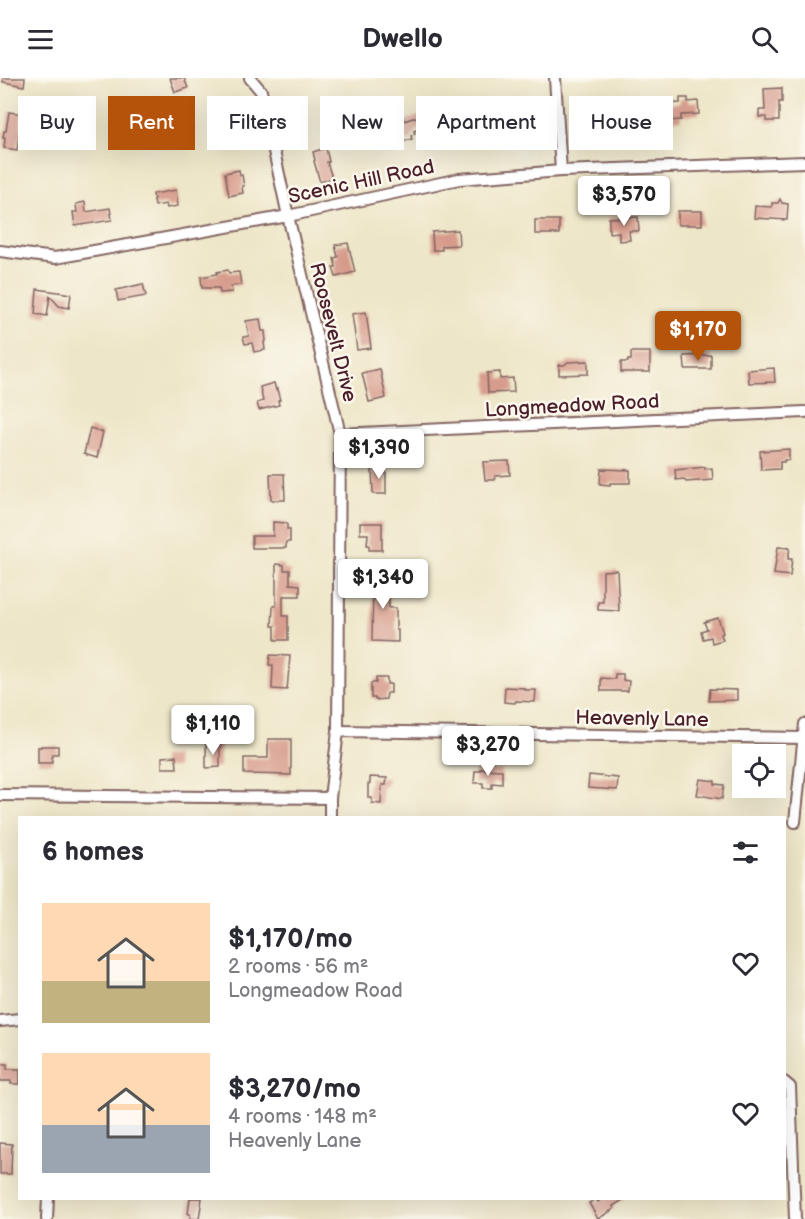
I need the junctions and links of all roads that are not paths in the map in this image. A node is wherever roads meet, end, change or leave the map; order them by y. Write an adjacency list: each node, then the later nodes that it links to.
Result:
1 (250, 78): 5 (street, Roosevelt Drive)
2 (555, 78): 4 (street)
3 (805, 162): 4 (street, Scenic Hill Road)
4 (561, 171): 5 (street, Scenic Hill Road)
5 (288, 216): 6 (street, Scenic Hill Road); 8 (street, Roosevelt Drive)
6 (0, 251)
7 (805, 412): 8 (street, Longmeadow Road)
8 (340, 434): 10 (street, Roosevelt Drive)
9 (805, 724): 11 (street)
10 (338, 731): 11 (street, Heavenly Lane); 14 (street, Roosevelt Drive)
11 (803, 738): 12 (street)
12 (802, 781): 16 (street)
13 (0, 795): 14 (street)
14 (330, 798): 15 (street, Roosevelt Drive)
15 (330, 816)
16 (795, 822)
17 (18, 1020): 18 (street)
18 (0, 1021)
19 (786, 1084): 22 (street)
20 (48, 1200): 21 (street)
21 (47, 1219)
22 (795, 1219)

